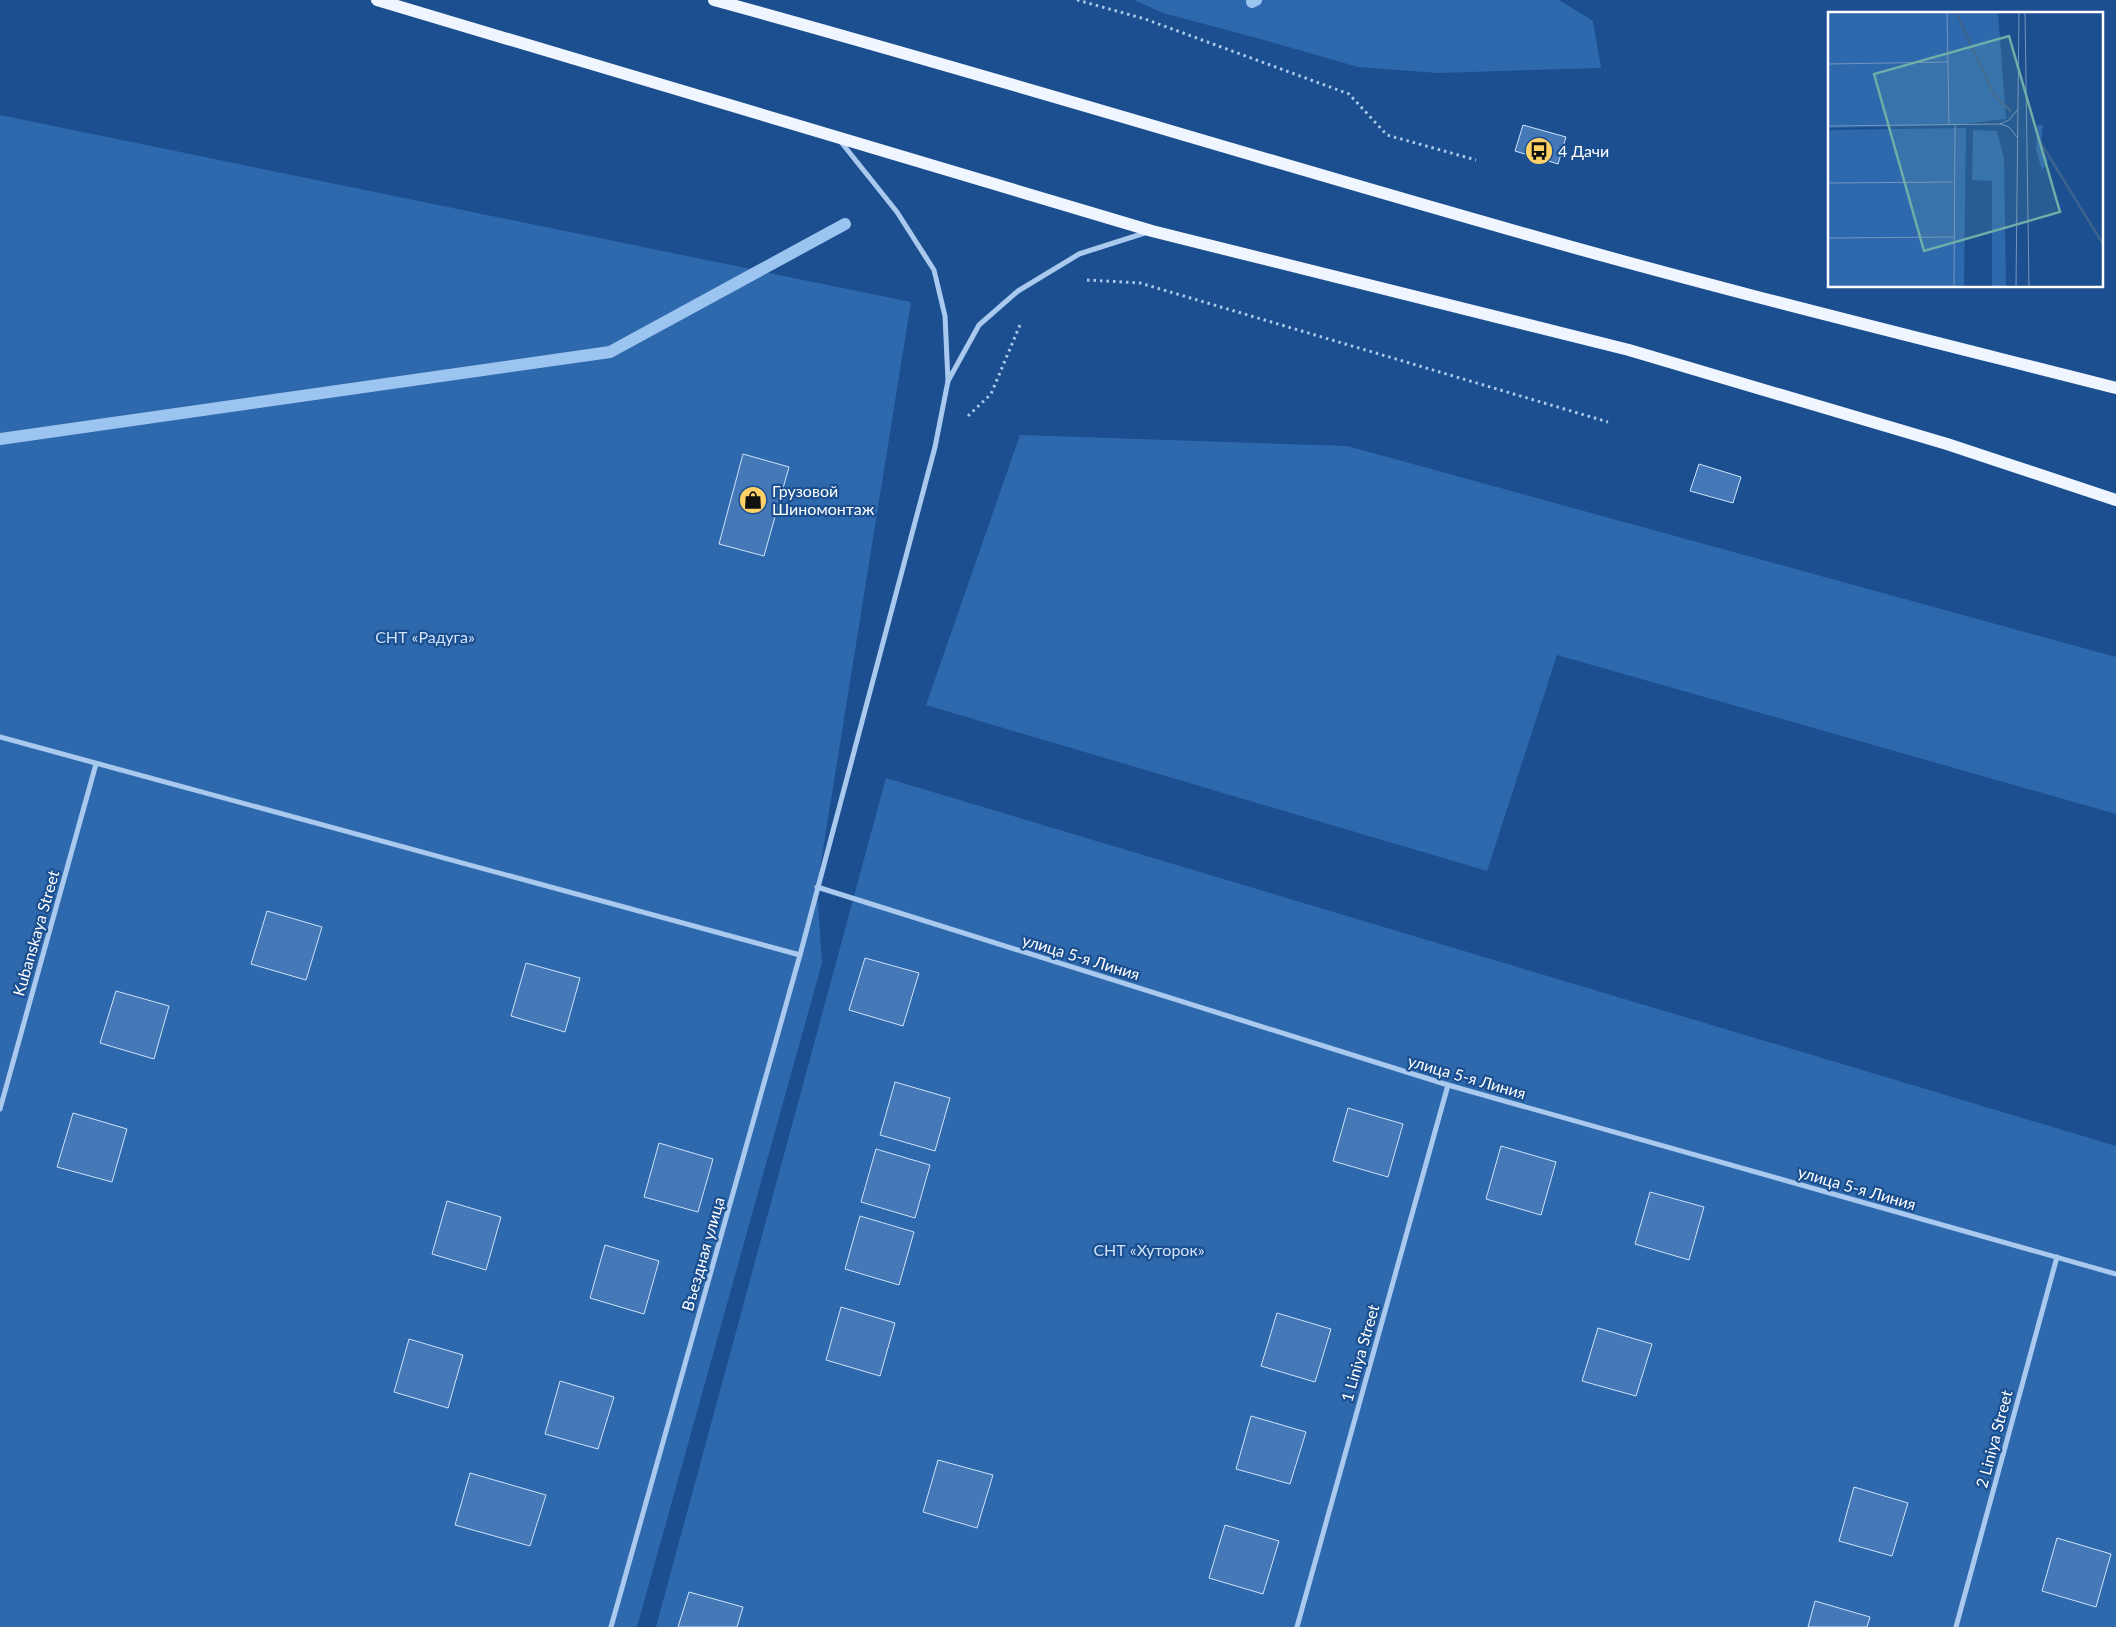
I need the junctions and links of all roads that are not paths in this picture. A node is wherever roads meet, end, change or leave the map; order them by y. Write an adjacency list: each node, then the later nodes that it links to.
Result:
1 (377, 0): 3 (main road)
2 (714, 0): 6 (main road)
3 (839, 140): 4 (main road); 5 (street)
4 (1152, 231): 5 (street); 7 (main road)
5 (948, 381): 10 (street, Въездная улица)
6 (2116, 388)
7 (2116, 500)
8 (0, 737): 9 (street)
9 (96, 764): 11 (street); 13 (street, Kubanskaya Street)
10 (817, 887): 11 (street, Въездная улица); 12 (street, улица 5-я Линия)
11 (800, 955): 16 (street, Въездная улица)
12 (1448, 1085): 14 (street, улица 5-я Линия); 17 (street, 1 Liniya Street)
13 (0, 1109)
14 (2057, 1257): 15 (street, улица 5-я Линия); 18 (street, 2 Liniya Street)
15 (2116, 1274)
16 (611, 1627)
17 (1297, 1627)
18 (1956, 1627)

